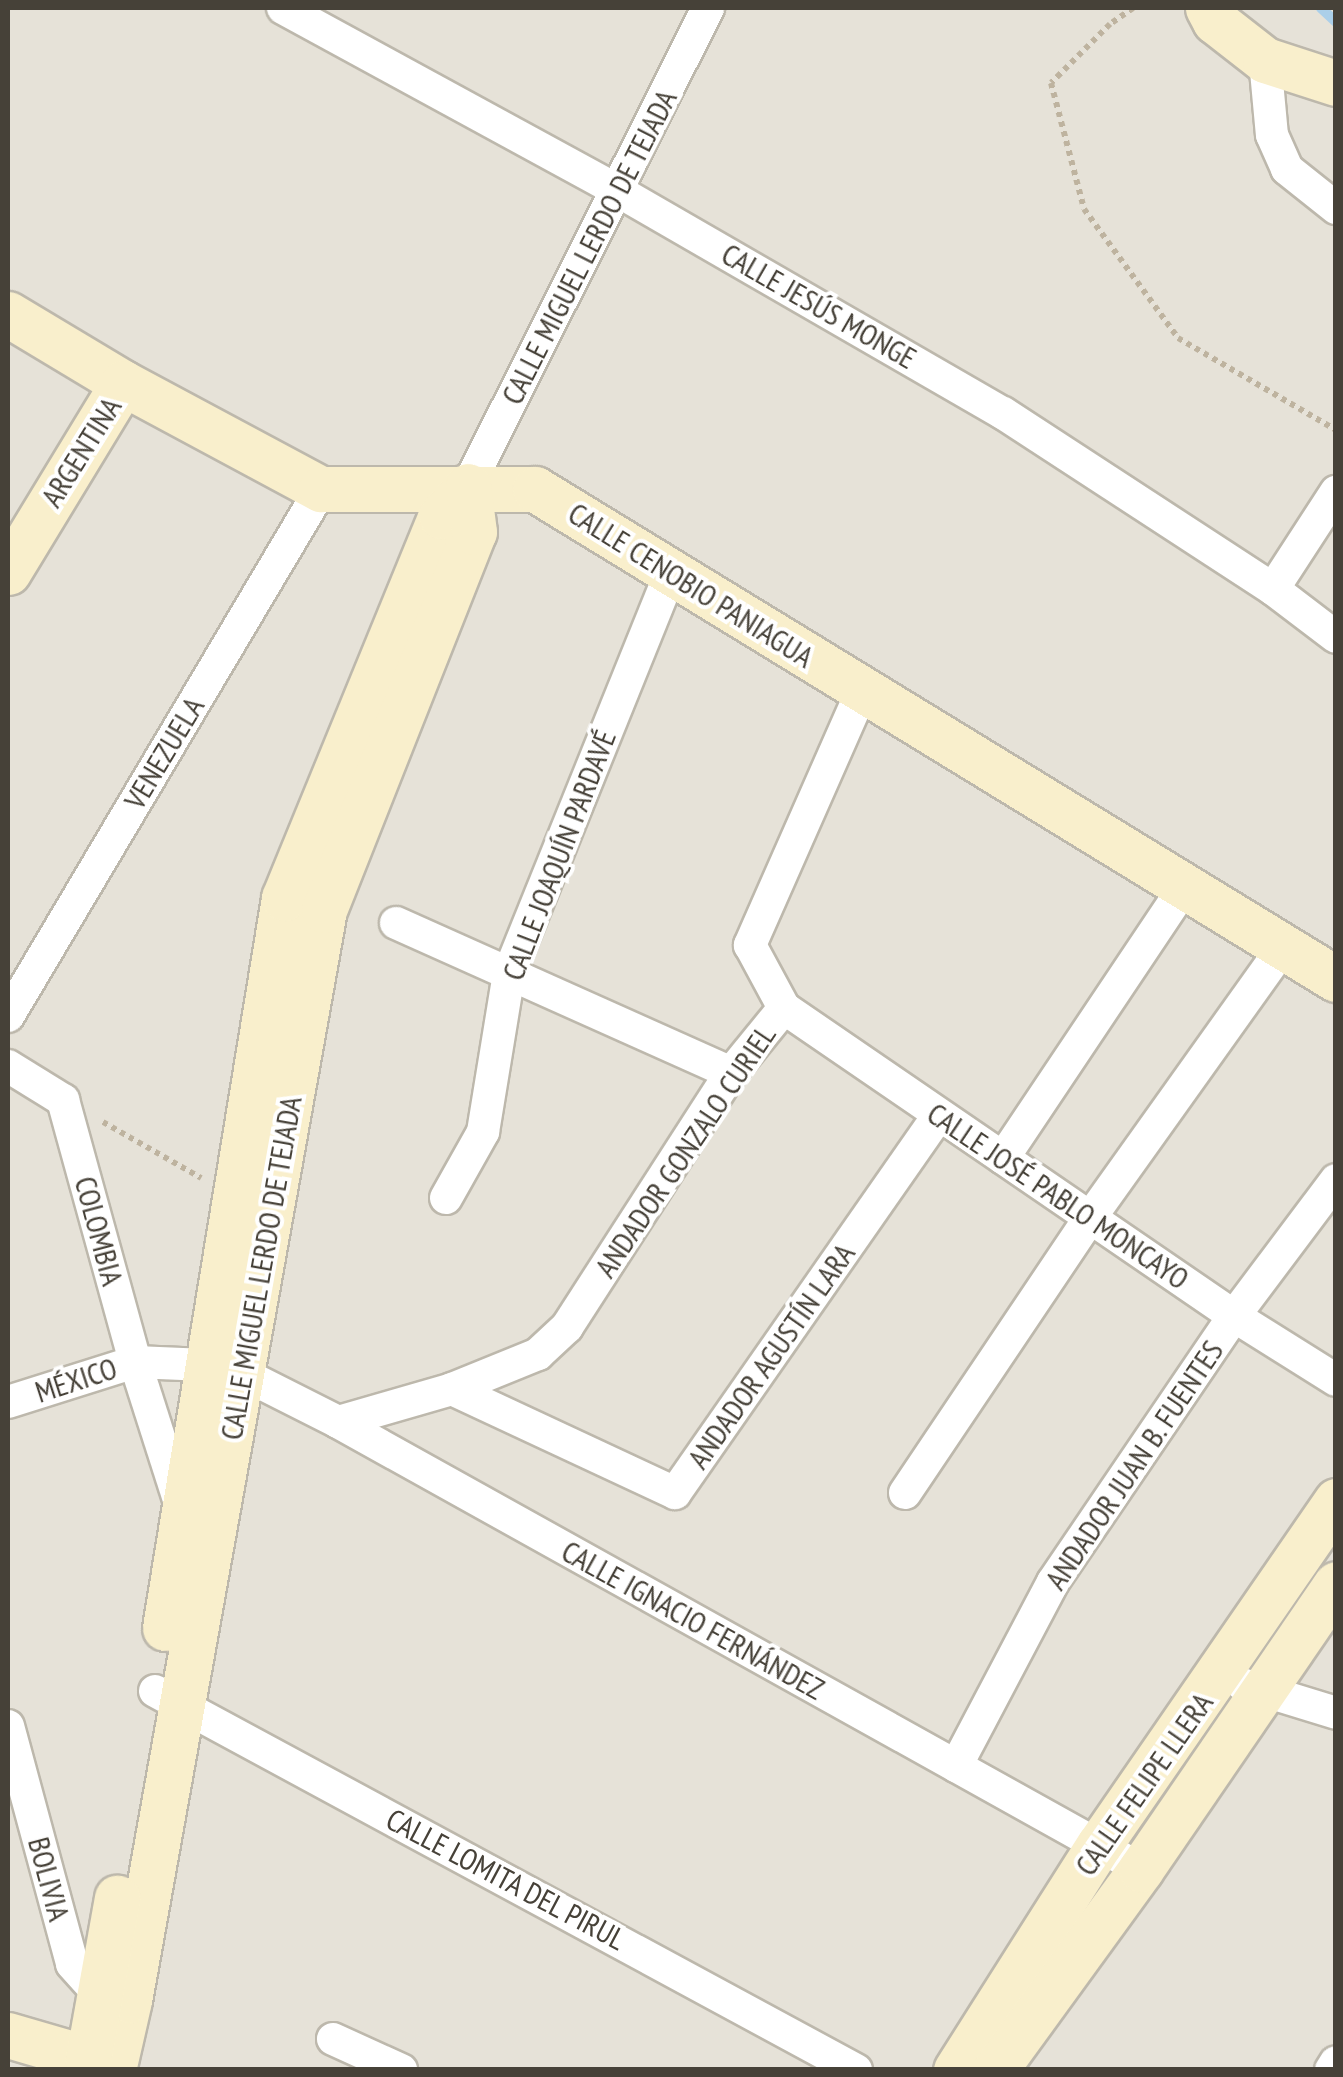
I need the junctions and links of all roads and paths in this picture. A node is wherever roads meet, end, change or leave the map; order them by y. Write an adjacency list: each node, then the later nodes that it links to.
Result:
1 (283, 8): 7 (street, CALLE JESÚS MONGE)
2 (708, 8): 7 (street, CALLE MIGUEL LERDO DE TEJADA)
3 (1133, 8): 11 (path)
4 (1208, 8): 5 (street)
5 (1265, 60): 6 (street); 8 (street)
6 (1336, 83)
7 (618, 190): 12 (street, CALLE MIGUEL LERDO DE TEJADA); 17 (street, CALLE JESÚS MONGE)
8 (1336, 208)
9 (8, 314): 10 (street, CALLE CENOBIO PANIAGUA)
10 (124, 383): 13 (street, CALLE CENOBIO PANIAGUA); 15 (street, ARGENTINA)
11 (1336, 430)
12 (468, 486): 13 (street, CALLE CENOBIO PANIAGUA); 16 (street, CALLE CENOBIO PANIAGUA); 33 (street, CALLE MIGUEL LERDO DE TEJADA)
13 (321, 489): 26 (street, VENEZUELA)
14 (1336, 492): 17 (street)
15 (8, 572)
16 (671, 572): 19 (street, CALLE CENOBIO PANIAGUA); 23 (street, CALLE JOAQUÍN PARDAVÉ)
17 (1273, 589): 18 (street, CALLE JESÚS MONGE)
18 (1336, 637)
19 (862, 691): 20 (street, CALLE CENOBIO PANIAGUA); 25 (street, ANDADOR GONZALO CURIEL)
20 (1184, 888): 22 (street, CALLE CENOBIO PANIAGUA); 31 (street)
21 (396, 923): 23 (street)
22 (1282, 947): 24 (street, CALLE CENOBIO PANIAGUA); 35 (street)
23 (509, 973): 28 (street); 34 (street, CALLE JOAQUÍN PARDAVÉ)
24 (1336, 979)
25 (784, 1008): 28 (street, ANDADOR GONZALO CURIEL); 30 (street, CALLE JOSÉ PABLO MONCAYO)
26 (8, 1016)
27 (8, 1066): 29 (street)
28 (731, 1073): 40 (street, ANDADOR GONZALO CURIEL)
29 (62, 1100): 33 (path); 37 (street, COLOMBIA)
30 (939, 1115): 31 (street, CALLE JOSÉ PABLO MONCAYO); 40 (street, ANDADOR AGUSTÍN LARA)
31 (1003, 1158): 35 (street, CALLE JOSÉ PABLO MONCAYO)
32 (1336, 1180): 36 (street, ANDADOR JUAN B. FUENTES)
33 (250, 1184): 38 (street, CALLE MIGUEL LERDO DE TEJADA)
34 (446, 1198)
35 (1090, 1218): 36 (street, CALLE JOSÉ PABLO MONCAYO); 43 (street)
36 (1234, 1316): 39 (street, CALLE JOSÉ PABLO MONCAYO); 52 (street, ANDADOR JUAN B. FUENTES)
37 (135, 1362): 38 (street, MÉXICO); 41 (street, MÉXICO); 45 (street, COLOMBIA)
38 (224, 1370): 42 (street, CALLE IGNACIO FERNÁNDEZ); 45 (street, CALLE MIGUEL LERDO DE TEJADA); 49 (street, CALLE MIGUEL LERDO DE TEJADA)
39 (1336, 1380)
40 (452, 1389): 42 (street, ANDADOR GONZALO CURIEL)
41 (8, 1402)
42 (338, 1422): 52 (street, CALLE IGNACIO FERNÁNDEZ)
43 (905, 1493)
44 (1336, 1501): 47 (street, CALLE FELIPE LLERA)
45 (183, 1512): 49 (street, CALLE MIGUEL LERDO DE TEJADA)
46 (1336, 1584): 48 (street, CALLE FELIPE LLERA)
47 (1220, 1674): 48 (street); 53 (street, CALLE FELIPE LLERA)
48 (1264, 1694): 50 (street); 54 (street, CALLE FELIPE LLERA)
49 (168, 1697): 55 (street, CALLE MIGUEL LERDO DE TEJADA); 61 (street, CALLE LOMITA DEL PIRUL)
50 (1336, 1713)
51 (8, 1726): 55 (street, BOLIVIA)
52 (956, 1766): 53 (street, CALLE IGNACIO FERNÁNDEZ)
53 (1099, 1845): 54 (street, CALLE IGNACIO FERNÁNDEZ); 62 (street, CALLE FELIPE LLERA)
54 (1141, 1869): 63 (street, CALLE FELIPE LLERA)
55 (114, 1996): 59 (street, CALLE MIGUEL LERDO DE TEJADA)
56 (8, 2035): 59 (street)
57 (332, 2039): 60 (street)
58 (1336, 2062): 64 (street)
59 (105, 2065)
60 (401, 2070)
61 (856, 2070)
62 (956, 2070)
63 (995, 2070)
64 (1331, 2070)

